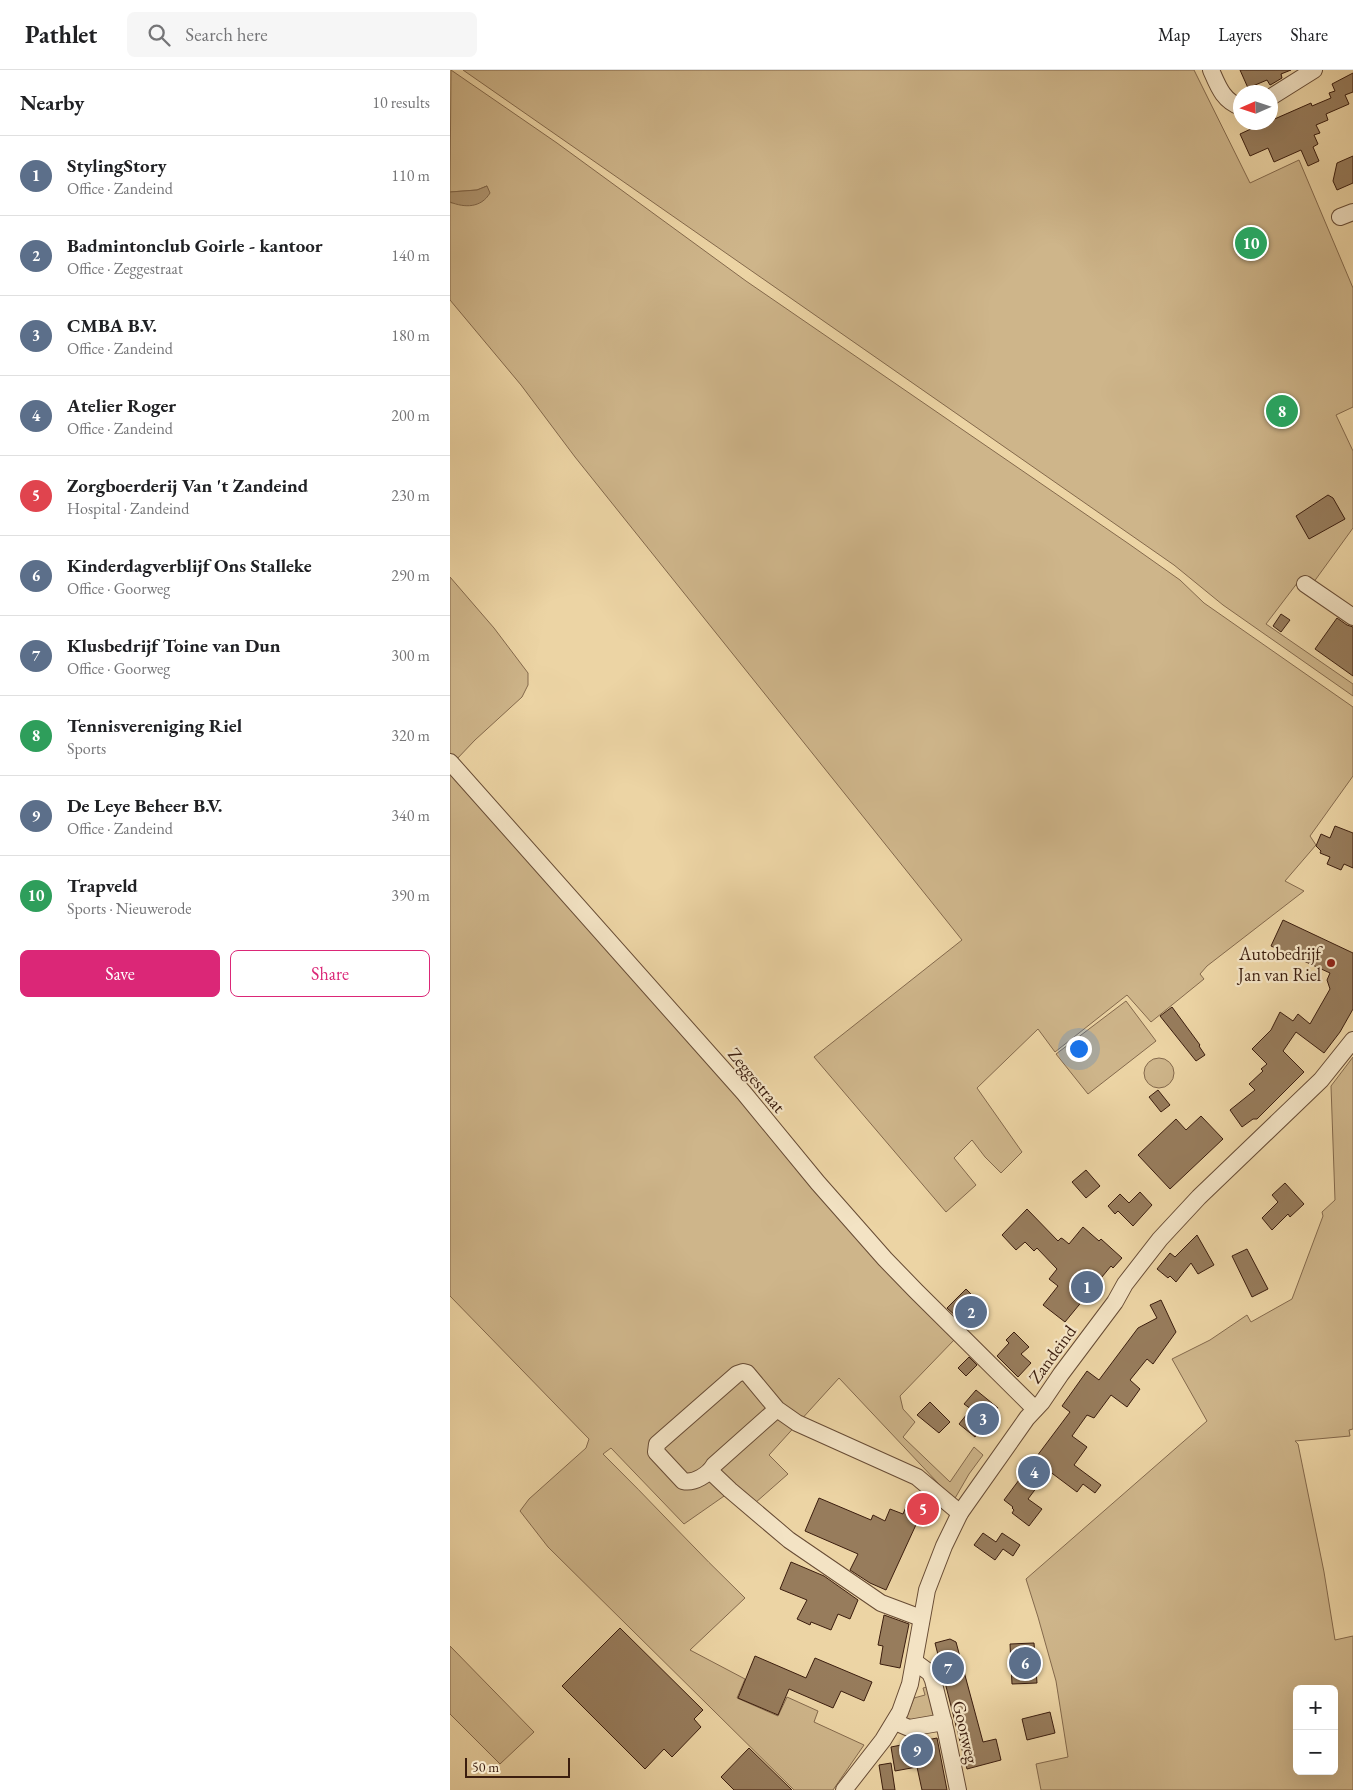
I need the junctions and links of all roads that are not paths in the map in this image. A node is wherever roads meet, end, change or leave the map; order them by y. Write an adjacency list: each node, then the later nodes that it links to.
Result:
1 (1211, 70): 4 (street)
2 (1314, 70): 3 (street)
3 (1278, 92)
4 (1233, 104)
5 (1305, 584): 6 (street)
6 (1353, 617)
7 (454, 765): 10 (street, Zeggestraat)
8 (1353, 1040): 10 (street, Zandeind)
9 (777, 1409): 11 (street); 11 (street); 12 (street)
10 (1036, 1409): 12 (street, Zandeind)
11 (710, 1471): 13 (street)
12 (960, 1513): 13 (street, Zandeind)
13 (921, 1618): 14 (street, Zandeind)
14 (914, 1662): 15 (street, Zandeind); 16 (street, Goorweg)
15 (895, 1722): 16 (street); 17 (street, Zandeind)
16 (944, 1722): 18 (street, Goorweg)
17 (844, 1790)
18 (958, 1790)

